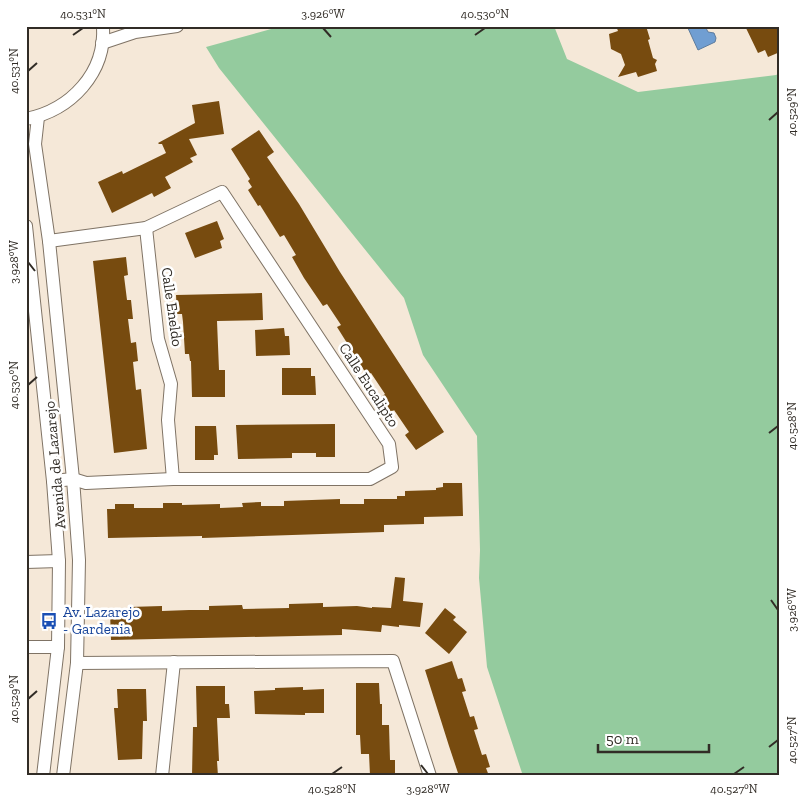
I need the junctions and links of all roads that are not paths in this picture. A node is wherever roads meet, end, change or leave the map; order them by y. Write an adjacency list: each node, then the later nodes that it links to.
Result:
1 (103, 26): 5 (street)
2 (120, 26): 4 (street)
3 (177, 26): 4 (street)
4 (134, 32): 5 (street)
5 (102, 43): 6 (street)
6 (32, 118): 9 (street, Avenida de Lazarejo)
7 (26, 226): 12 (street, Avenida de Lazarejo)
8 (146, 228): 9 (street, Calle Eucalipto); 11 (street, Calle Eneldo); 11 (street, Calle Eucalipto)
9 (48, 241): 10 (street, Avenida de Lazarejo)
10 (73, 479): 11 (street, Calle Eucalipto); 12 (street, Calle Eucalipto); 18 (street, Avenida de Lazarejo)
11 (173, 479)
12 (53, 481): 13 (street, Avenida de Lazarejo)
13 (59, 561): 14 (street); 16 (street, Avenida de Lazarejo)
14 (26, 562)
15 (26, 647): 16 (street)
16 (58, 647): 19 (street, Avenida de Lazarejo)
17 (174, 662): 18 (street); 21 (street); 22 (street)
18 (77, 663): 20 (street, Avenida de Lazarejo)
19 (43, 776)
20 (63, 776)
21 (162, 776)
22 (430, 776)

